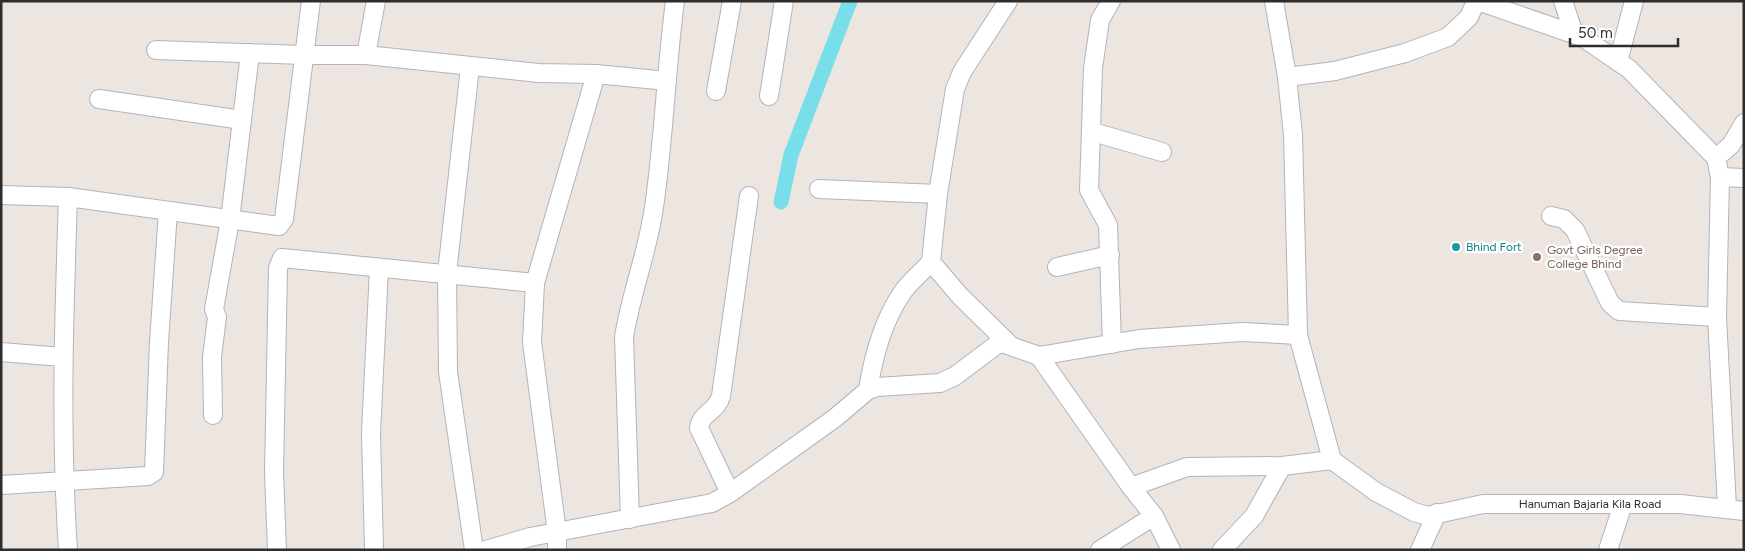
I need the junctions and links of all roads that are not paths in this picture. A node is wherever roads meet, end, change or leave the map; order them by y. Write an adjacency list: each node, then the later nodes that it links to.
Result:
1 (311, 1): 15 (street)
2 (376, 1): 16 (street)
3 (675, 1): 21 (street)
4 (732, 1): 22 (street)
5 (784, 1): 23 (street)
6 (1008, 1): 33 (street)
7 (1111, 1): 27 (street)
8 (1274, 1): 20 (street)
9 (1477, 1): 12 (street); 20 (street)
10 (1563, 1): 12 (street)
11 (1634, 1): 17 (street)
12 (1574, 34): 17 (street)
13 (156, 50): 14 (street)
14 (250, 53): 15 (street); 25 (street)
15 (303, 55): 16 (street); 39 (street)
16 (366, 55): 18 (street)
17 (1618, 62): 29 (street)
18 (470, 66): 19 (street); 44 (street)
19 (596, 74): 21 (street); 45 (street)
20 (1287, 77): 47 (street)
21 (667, 81): 65 (street)
22 (716, 91)
23 (769, 96)
24 (99, 99): 25 (street)
25 (242, 120): 39 (street)
26 (1744, 123): 29 (street)
27 (1092, 132): 28 (street); 40 (street)
28 (1162, 152)
29 (1716, 158): 30 (street)
30 (1720, 177): 31 (street); 46 (street)
31 (1744, 178)
32 (819, 189): 33 (street)
33 (938, 194): 41 (street)
34 (1, 196): 36 (street)
35 (750, 196): 60 (street)
36 (68, 197): 37 (street); 52 (street)
37 (168, 211): 39 (street); 57 (street)
38 (1551, 216): 46 (street)
39 (230, 220): 54 (street)
40 (1110, 255): 42 (street); 49 (street)
41 (931, 262): 48 (street); 53 (street)
42 (1058, 267)
43 (379, 269): 44 (street); 68 (street); 69 (street)
44 (447, 274): 45 (street); 70 (street)
45 (535, 283): 66 (street)
46 (1717, 317): 62 (street)
47 (1298, 335): 49 (street); 55 (street)
48 (1008, 344): 51 (street); 53 (street)
49 (1112, 344): 51 (street)
50 (1, 352): 52 (street)
51 (1039, 356): 59 (street)
52 (62, 357): 57 (street)
53 (868, 390): 60 (street)
54 (213, 415)
55 (1332, 460): 56 (street); 63 (street, Hanuman Bajaria Kila Road)
56 (1282, 466): 59 (street); 74 (street)
57 (63, 480): 58 (street); 67 (street)
58 (1, 485)
59 (1131, 487): 64 (street)
60 (730, 492): 65 (street)
61 (1623, 504): 62 (street, Hanuman Bajaria Kila Road); 63 (street, Hanuman Bajaria Kila Road); 76 (street)
62 (1735, 510)
63 (1436, 513): 75 (street)
64 (1154, 516): 72 (street); 73 (street)
65 (630, 520): 66 (street)
66 (557, 541): 71 (street)
67 (68, 550)
68 (277, 550)
69 (374, 550)
70 (474, 550)
71 (486, 550)
72 (1100, 550)
73 (1171, 550)
74 (1222, 550)
75 (1420, 550)
76 (1608, 550)

